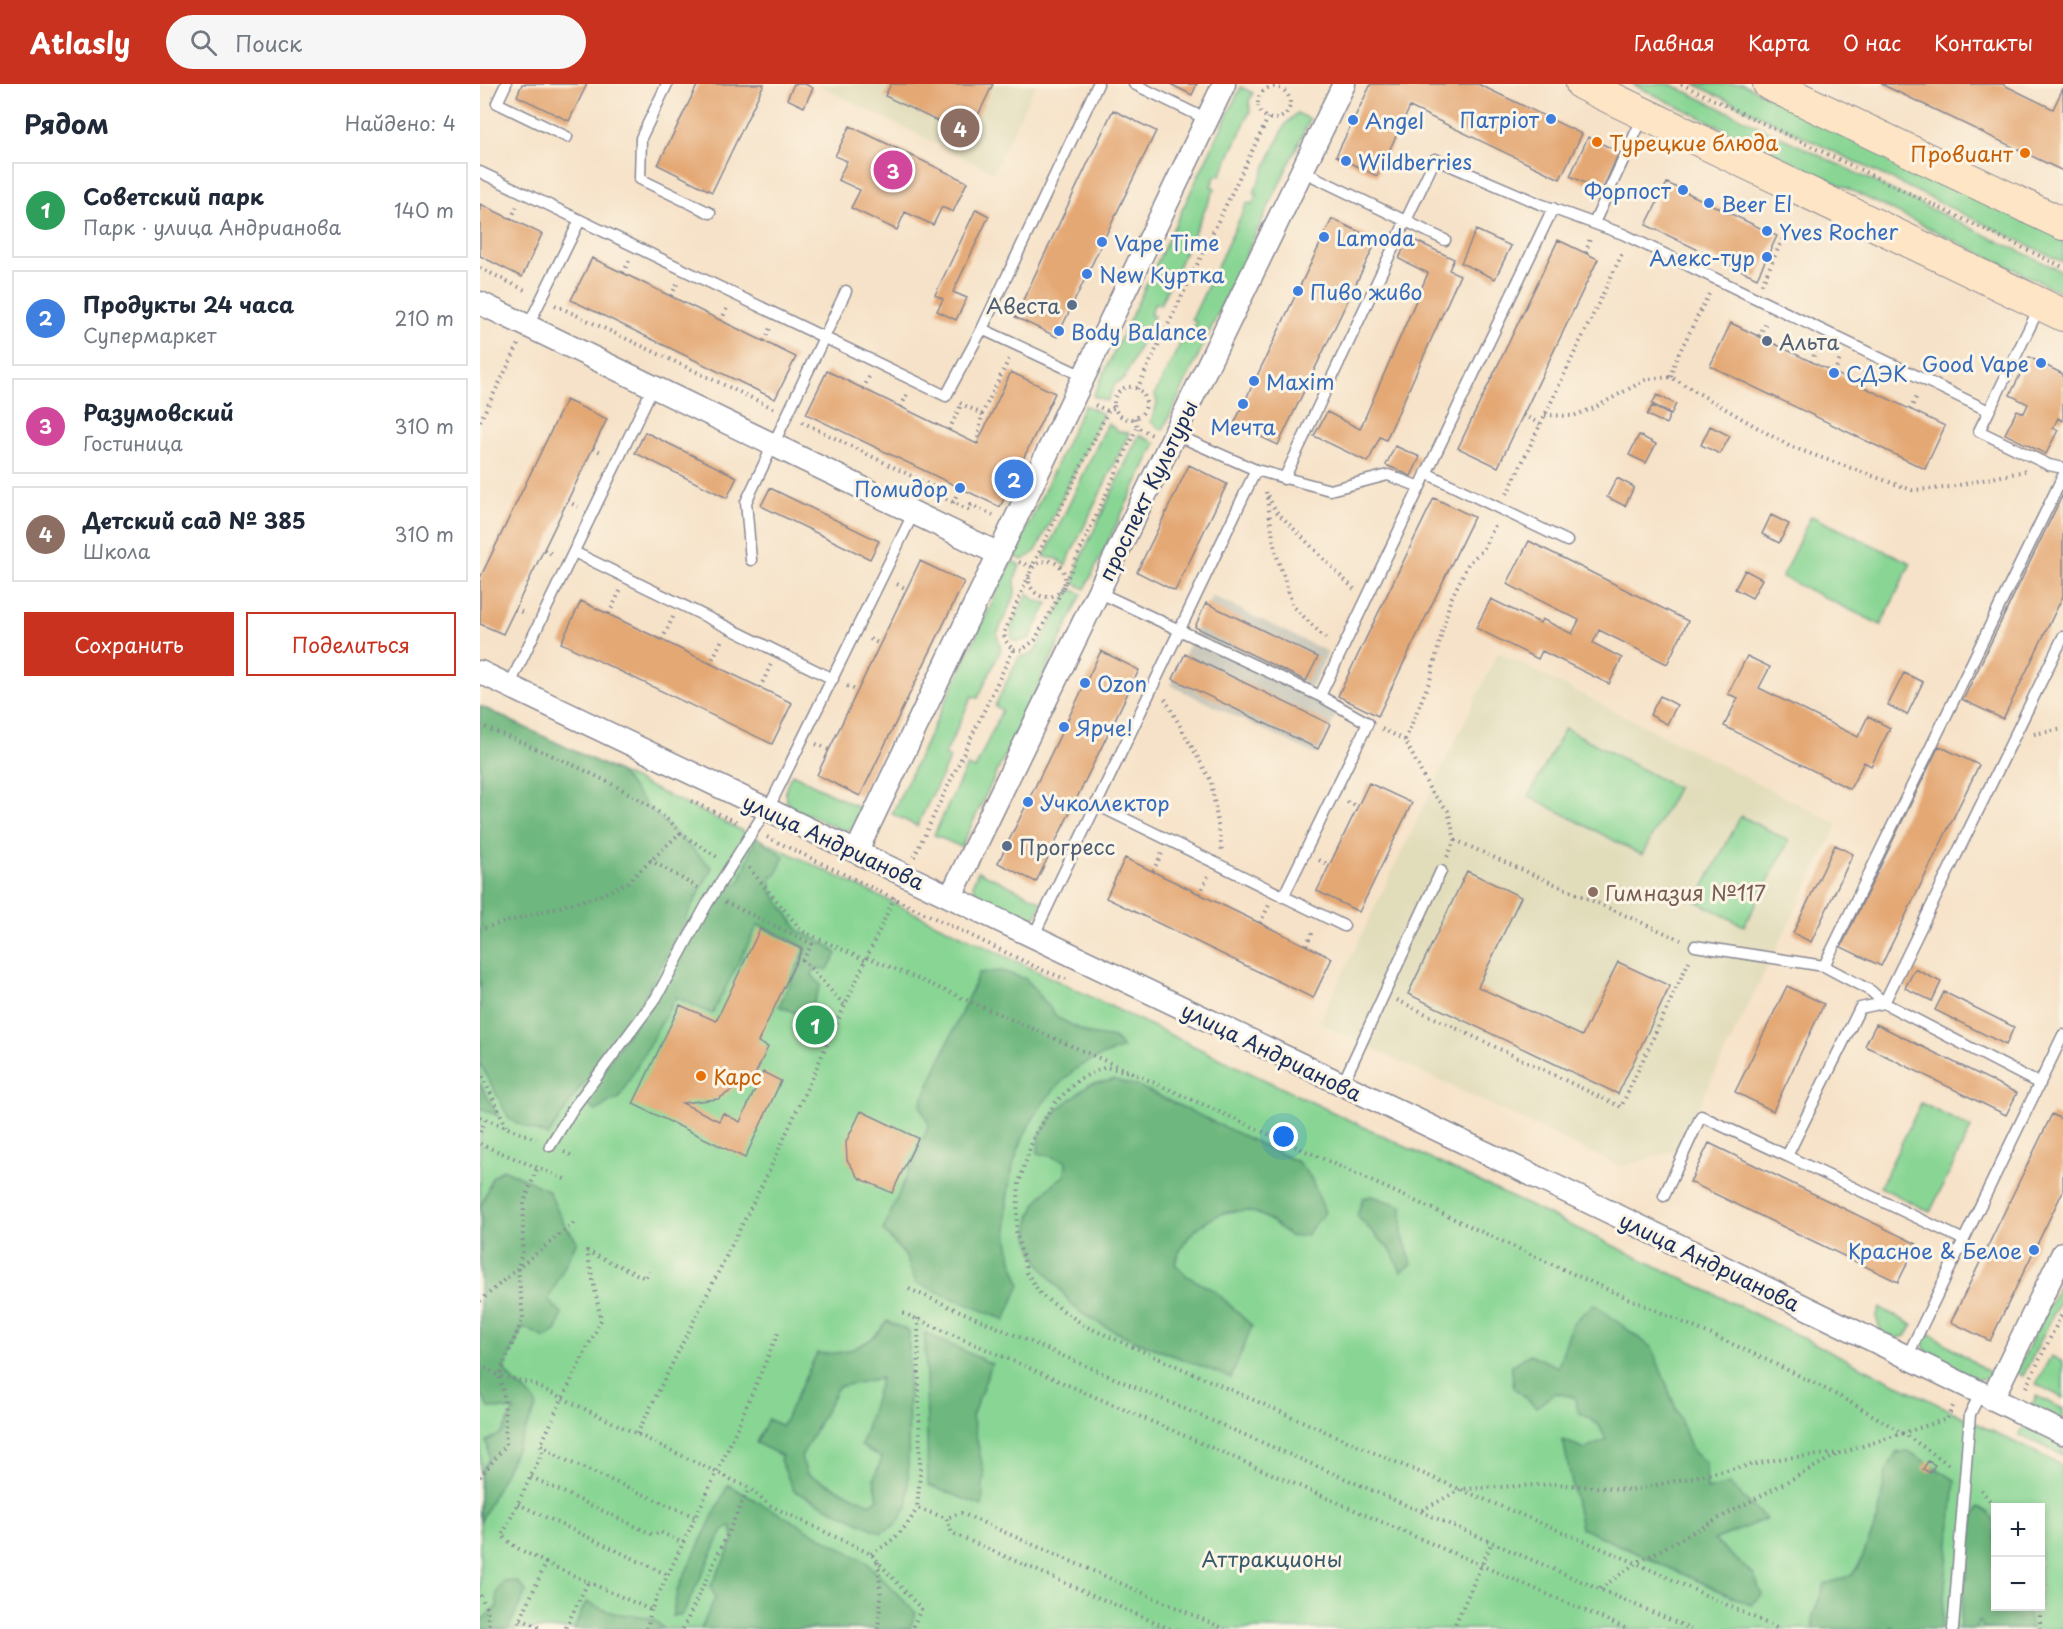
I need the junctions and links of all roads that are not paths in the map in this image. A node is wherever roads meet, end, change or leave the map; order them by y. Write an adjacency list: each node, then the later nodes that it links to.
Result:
1 (506, 84): 11 (lane)
2 (667, 84): 15 (lane)
3 (1098, 84): 25 (lane)
4 (1134, 84): 10 (lane)
5 (1224, 84): 10 (street)
6 (1344, 84): 12 (street, проспект Культуры)
7 (1582, 84): 9 (main road)
8 (1769, 84): 19 (main road)
9 (1644, 114): 18 (lane); 23 (main road)
10 (1208, 120): 27 (street)
11 (567, 137)
12 (1302, 171): 17 (lane); 30 (street, проспект Культуры)
13 (480, 172): 16 (lane)
14 (1553, 208): 17 (lane); 18 (lane); 34 (lane)
15 (710, 213)
16 (580, 220): 24 (lane); 26 (lane)
17 (1406, 220): 20 (lane); 36 (lane)
18 (1594, 223): 29 (lane)
19 (2063, 224)
20 (1445, 240)
21 (846, 291): 26 (lane)
22 (480, 303): 24 (street)
23 (2052, 309): 29 (lane)
24 (528, 326): 28 (street)
25 (982, 329): 26 (lane); 27 (lane)
26 (824, 336): 31 (lane)
27 (1084, 377): 41 (street)
28 (653, 387): 31 (street); 40 (lane)
29 (1989, 411): 32 (lane)
30 (1168, 436): 33 (lane); 43 (street, проспект Культуры)
31 (772, 444): 38 (street); 42 (lane)
32 (2063, 468)
33 (1255, 473): 36 (lane); 44 (lane)
34 (1426, 473): 37 (lane); 39 (lane)
35 (2063, 476): 59 (lane)
36 (1284, 478): 37 (lane)
37 (1420, 487): 49 (lane)
38 (914, 513): 41 (street); 47 (lane)
39 (1567, 541)
40 (573, 552): 47 (lane); 48 (lane)
41 (999, 554): 52 (street)
42 (751, 560)
43 (1098, 592): 44 (lane); 54 (street, проспект Культуры)
44 (1180, 631): 49 (lane); 50 (lane)
45 (2063, 637): 60 (lane)
46 (480, 672): 48 (street, улица Андрианова)
47 (833, 679): 51 (lane)
48 (509, 686): 51 (street, улица Андрианова)
49 (1320, 696): 55 (lane)
50 (1095, 804): 55 (lane); 57 (lane)
51 (766, 808): 52 (street, улица Андрианова); 64 (lane)
52 (857, 850): 54 (street, улица Андрианова)
53 (1441, 871): 63 (lane)
54 (951, 896): 57 (street, улица Андрианова)
55 (1283, 897): 56 (lane)
56 (1344, 926)
57 (1034, 935): 63 (street, улица Андрианова)
58 (1695, 946): 59 (lane)
59 (1824, 966): 60 (lane)
60 (1884, 1003): 62 (lane); 65 (lane)
61 (2063, 1035): 62 (lane)
62 (2040, 1084): 67 (lane)
63 (1342, 1085): 69 (street, улица Андрианова)
64 (550, 1146)
65 (1787, 1156): 66 (lane); 67 (lane)
66 (1664, 1196)
67 (1964, 1240): 69 (lane)
68 (2063, 1253): 70 (street)
69 (1907, 1357): 70 (street, улица Андрианова)
70 (1986, 1396): 71 (street, улица Андрианова); 72 (lane)
71 (2063, 1433)
72 (1953, 1629)

